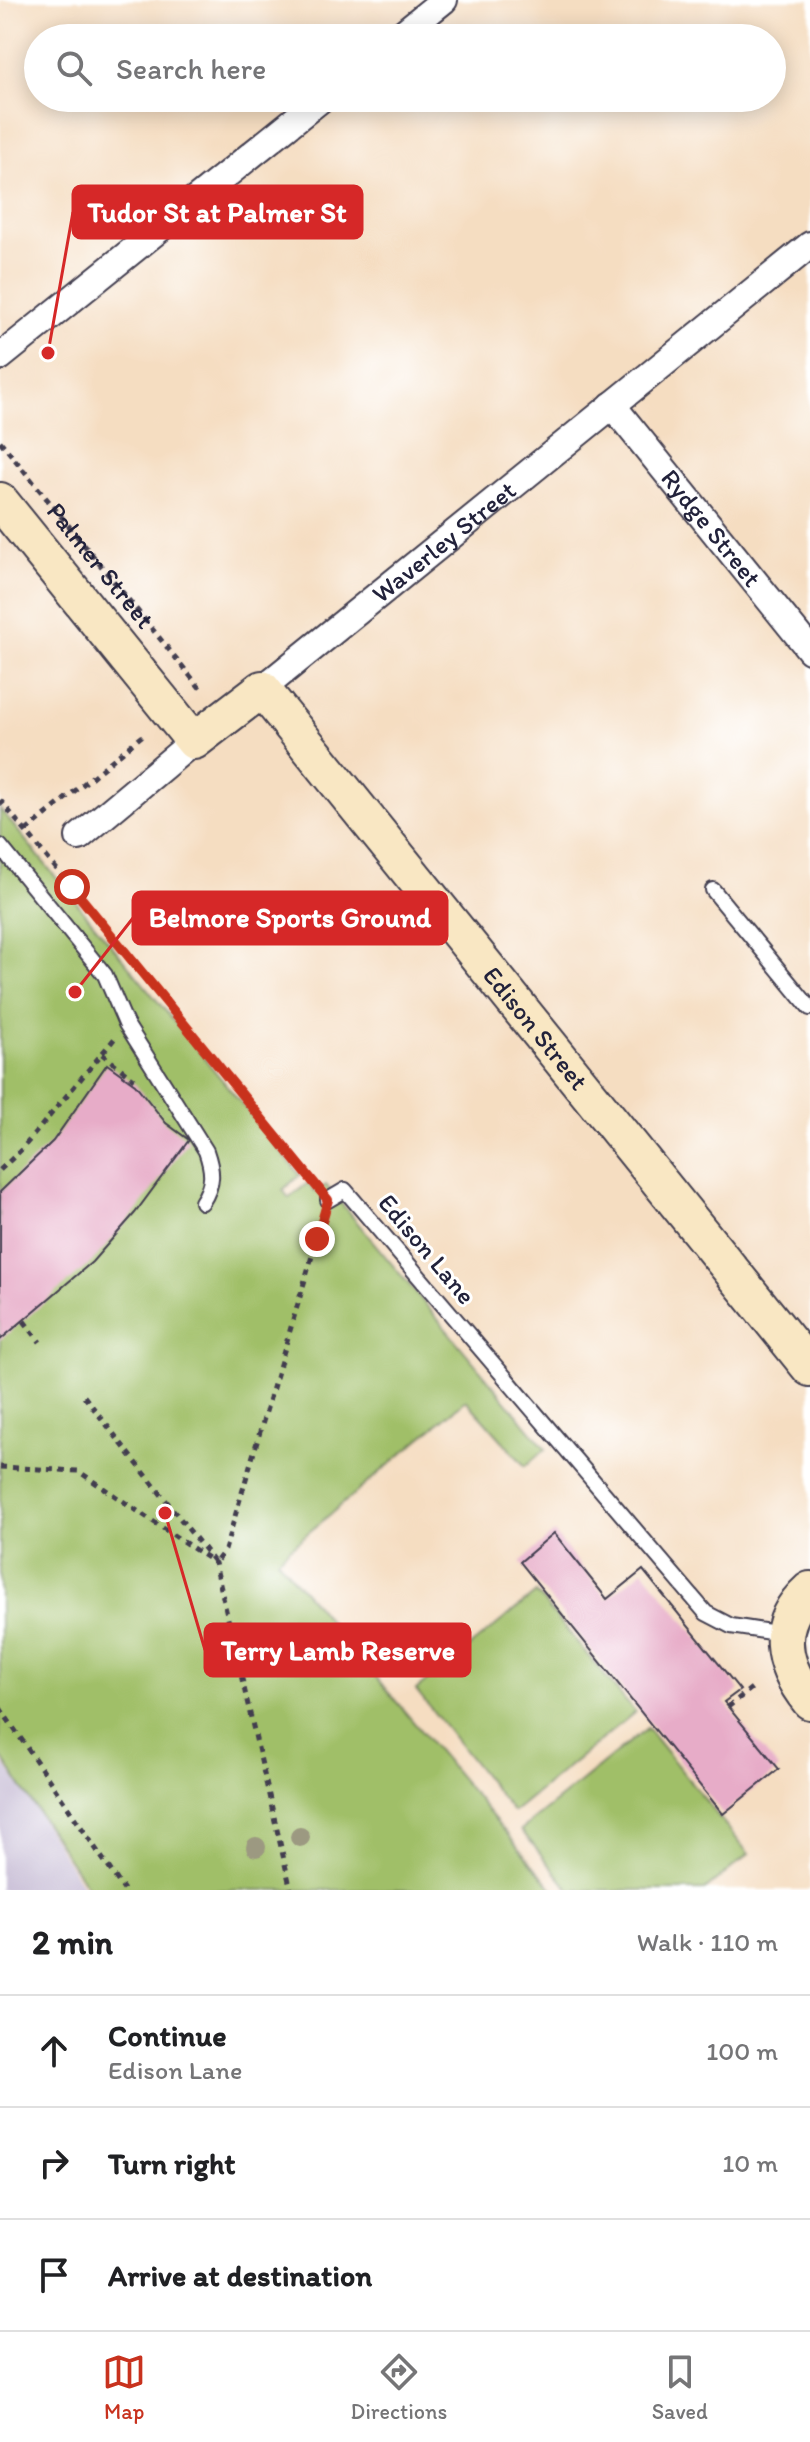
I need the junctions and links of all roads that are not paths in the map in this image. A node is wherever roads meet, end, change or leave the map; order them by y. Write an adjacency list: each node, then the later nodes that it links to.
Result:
1 (444, 0): 2 (street)
2 (414, 24)
3 (305, 112): 5 (street)
4 (810, 245): 6 (street, Waverley Street)
5 (0, 357)
6 (612, 405): 8 (street, Rydge Street); 9 (street, Waverley Street)
7 (0, 501): 10 (street, Palmer Street)
8 (810, 650)
9 (262, 689): 10 (street, Waverley Street); 17 (street, Edison Street)
10 (194, 741): 11 (street, Waverley Street)
11 (79, 837)
12 (0, 846): 16 (lane)
13 (713, 890): 14 (lane)
14 (810, 1008)
15 (328, 1200): 19 (lane, Edison Lane)
16 (202, 1202)
17 (810, 1368)
18 (810, 1590): 19 (street)
19 (784, 1634): 20 (street)
20 (810, 1701)

